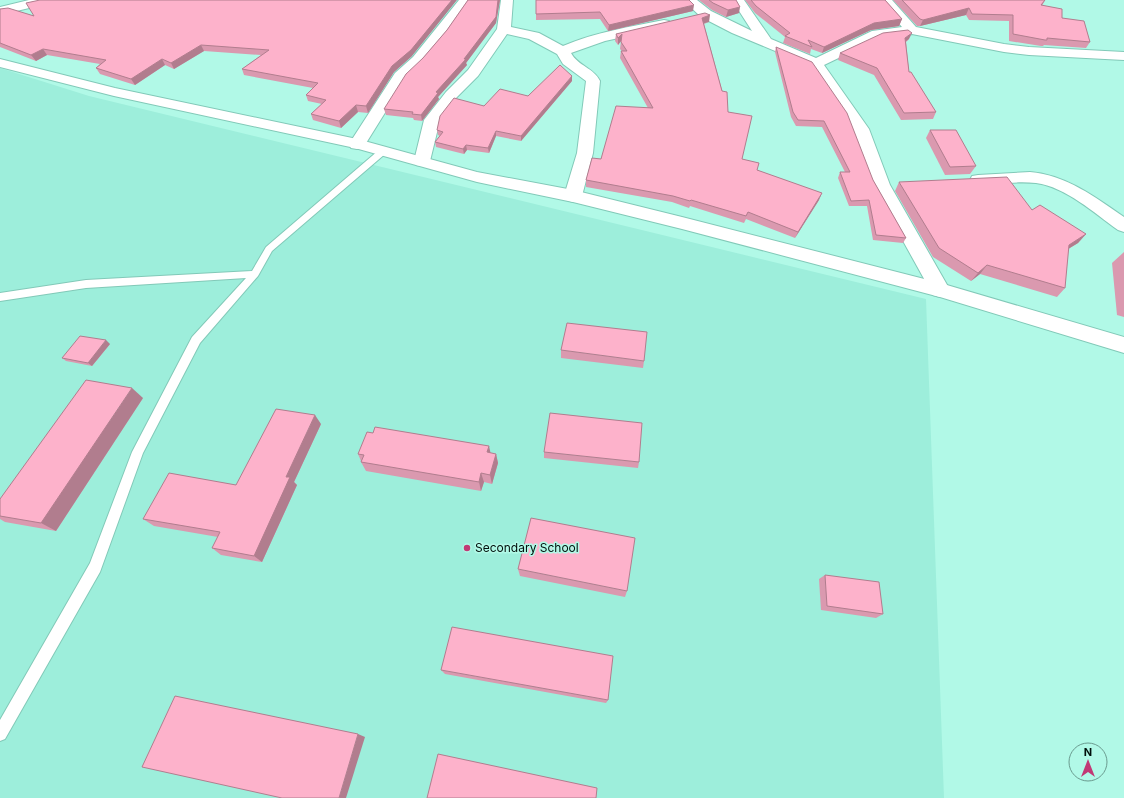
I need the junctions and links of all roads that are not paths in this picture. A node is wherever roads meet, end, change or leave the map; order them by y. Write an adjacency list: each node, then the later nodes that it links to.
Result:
1 (45, 0): 7 (street)
2 (466, 0): 16 (street)
3 (508, 0): 9 (street)
4 (689, 0): 11 (street)
5 (738, 0): 11 (street)
6 (885, 0): 10 (street)
7 (4, 7)
8 (678, 21): 12 (street)
9 (504, 28): 12 (street); 18 (street)
10 (912, 30): 13 (street); 15 (street)
11 (766, 42): 15 (street)
12 (563, 51): 20 (street)
13 (1124, 56)
14 (0, 63): 16 (street)
15 (816, 63): 23 (street)
16 (357, 144): 17 (street)
17 (382, 152): 18 (street); 22 (lane)
18 (422, 161): 20 (street)
19 (965, 181): 21 (street)
20 (572, 196): 23 (street)
21 (1124, 226)
22 (255, 274): 24 (lane); 26 (lane)
23 (940, 290): 25 (street)
24 (0, 297)
25 (1124, 345)
26 (0, 734)

